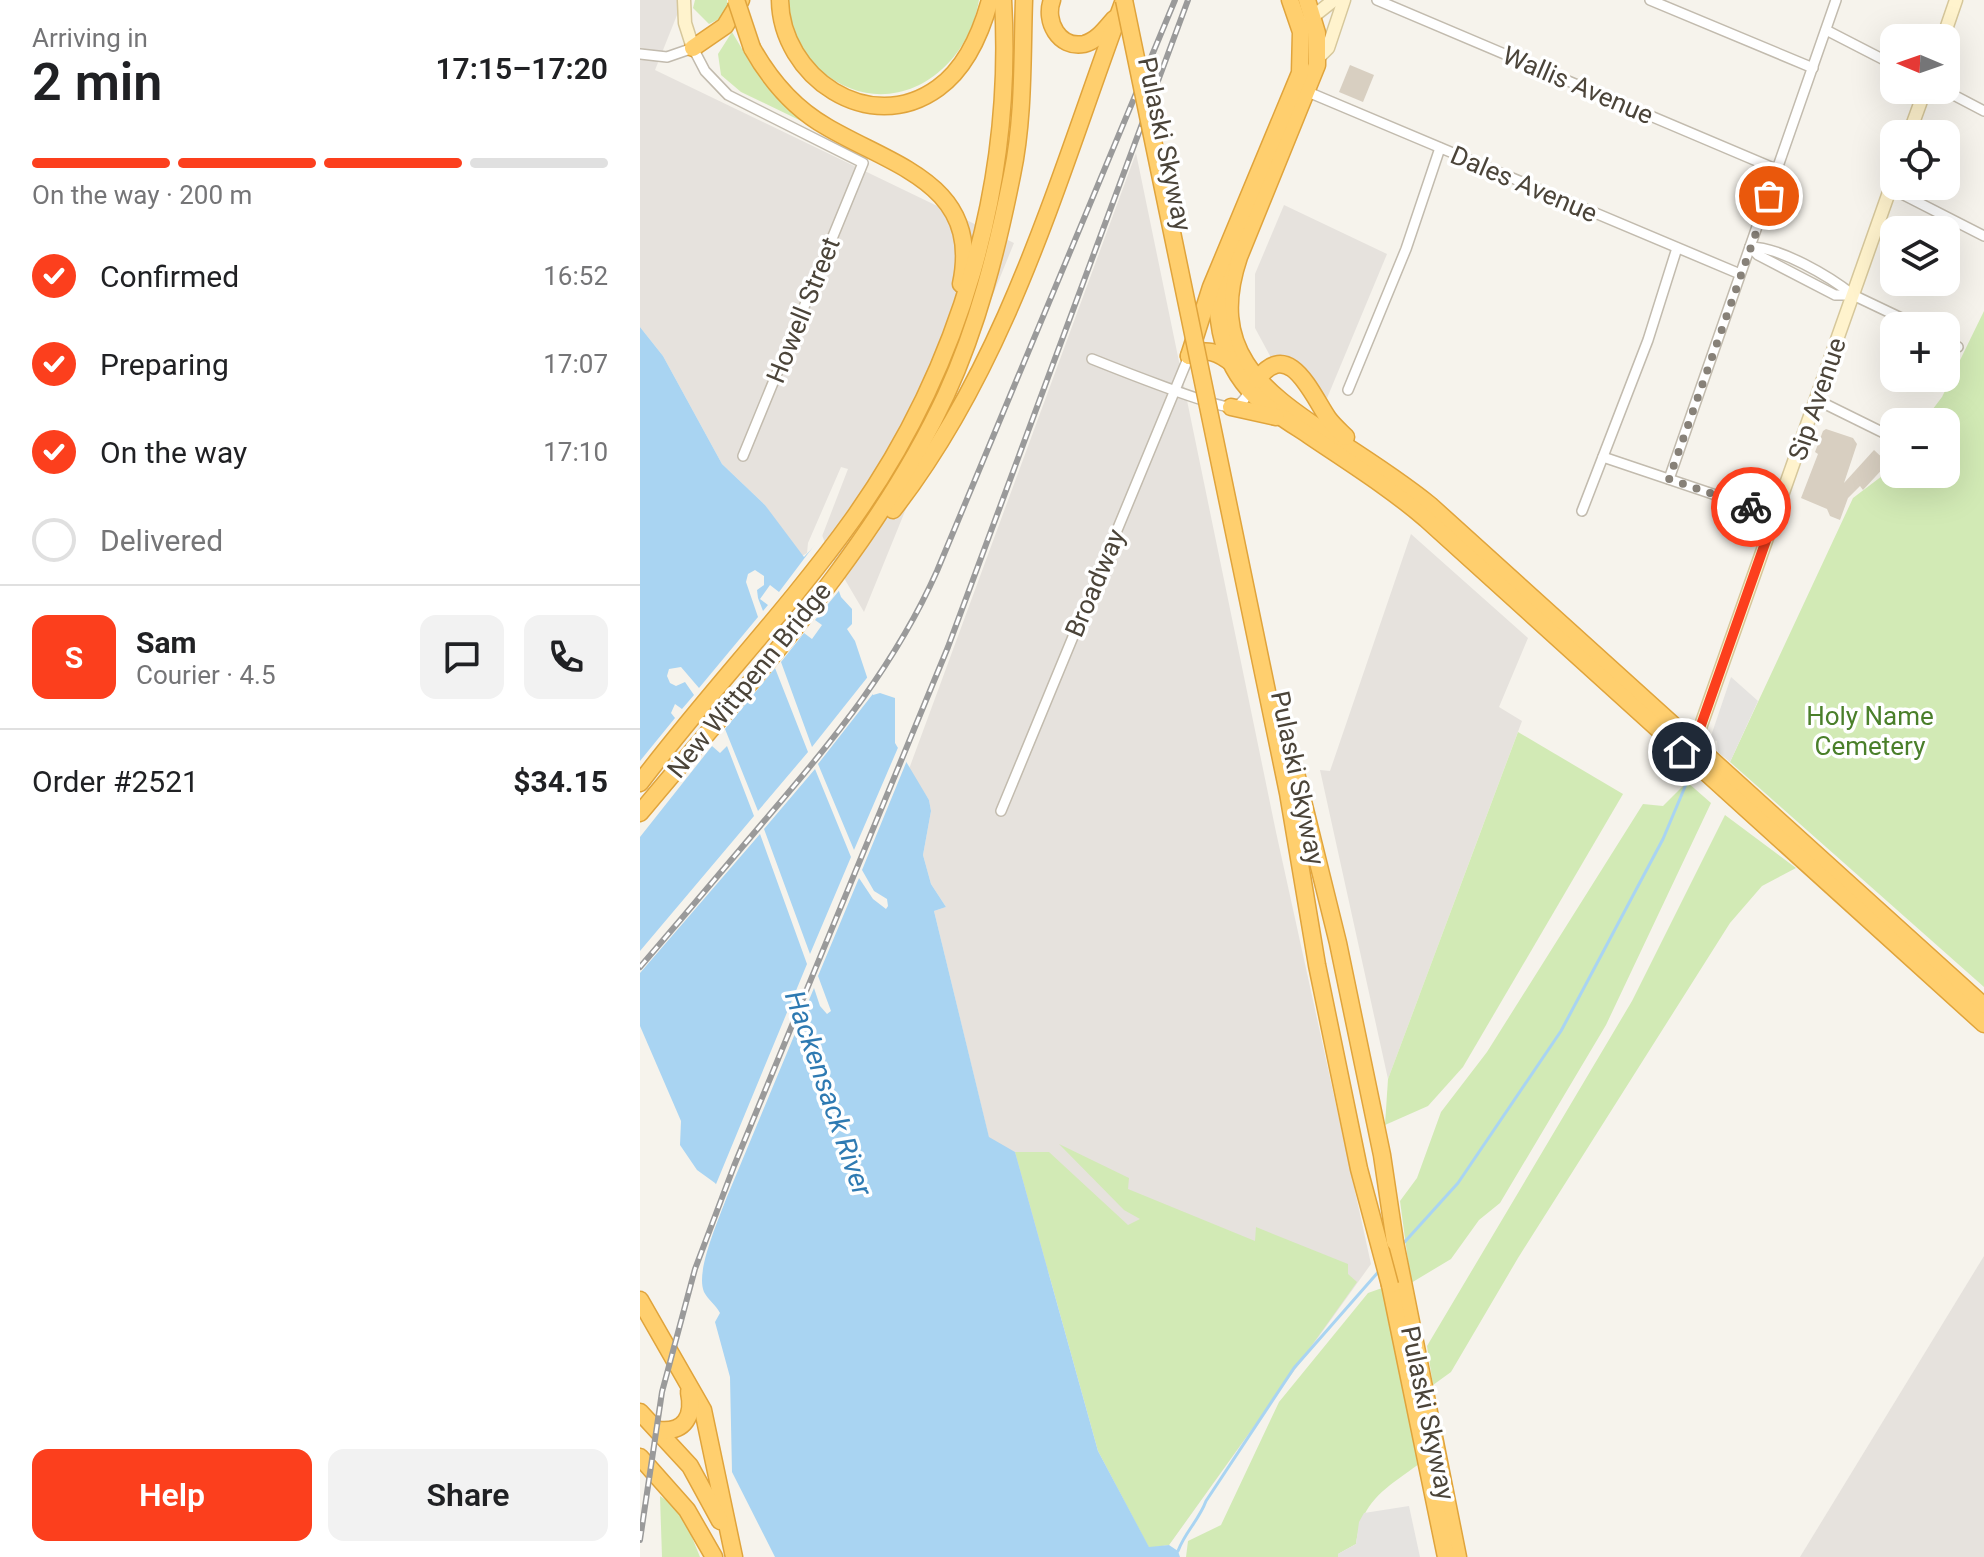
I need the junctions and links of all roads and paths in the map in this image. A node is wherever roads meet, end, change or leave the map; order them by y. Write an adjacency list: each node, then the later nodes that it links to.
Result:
1 (684, 0): 21 (street)
2 (738, 0): 21 (highway); 40 (highway, bridge)
3 (780, 0): 4 (highway)
4 (990, 0)
5 (1052, 0): 15 (highway)
6 (1136, 0): 74 (highway, Pulaski Skyway, bridge)
7 (1290, 0): 18 (highway)
8 (1307, 0): 18 (highway)
9 (1334, 0): 18 (street)
10 (1344, 0): 17 (street)
11 (1377, 0): 30 (street, Wallis Avenue)
12 (1650, 0): 25 (street)
13 (1836, 0): 20 (street)
14 (1956, 0): 19 (street)
15 (1122, 5): 57 (highway); 73 (highway, Pulaski Skyway, bridge)
16 (1013, 6): 40 (highway); 57 (highway, New Wittpenn Bridge)
17 (1341, 15): 18 (street); 23 (street)
18 (1310, 23): 23 (highway); 36 (highway)
19 (1948, 24)
20 (1826, 30): 24 (street); 25 (street)
21 (693, 48): 22 (street); 51 (street, Howell Street)
22 (640, 54)
23 (1318, 58): 26 (highway)
24 (1880, 58)
25 (1813, 68): 30 (street)
26 (1308, 92): 29 (street, Dales Avenue); 44 (highway)
27 (1960, 98): 28 (street)
28 (1984, 111)
29 (1440, 148): 35 (street, Dales Avenue); 46 (street)
30 (1778, 170): 34 (street)
31 (1886, 200): 38 (street, Sip Avenue)
32 (1922, 200): 33 (street)
33 (1984, 236)
34 (1750, 247): 37 (street); 38 (street)
35 (1677, 248): 37 (street, Dales Avenue); 52 (street)
36 (1224, 258): 41 (highway); 43 (highway)
37 (1740, 274): 54 (street)
38 (1853, 295): 39 (street); 47 (street, Sip Avenue)
39 (1889, 312)
40 (950, 335): 59 (highway, New Wittpenn Bridge)
41 (1189, 356): 43 (highway); 45 (street, Broadway)
42 (1092, 359): 45 (street)
43 (1233, 364): 44 (highway)
44 (1253, 385): 48 (street); 49 (highway); 53 (highway); 53 (highway)
45 (1175, 390): 48 (street); 60 (street, Broadway)
46 (1348, 390)
47 (1817, 400): 50 (street); 56 (street, Sip Avenue)
48 (1231, 407): 49 (highway)
49 (1286, 419): 58 (highway)
50 (1880, 431)
51 (743, 456)
52 (1603, 457): 54 (street); 55 (street)
53 (1376, 465): 58 (highway)
54 (1669, 479): 56 (street)
55 (1582, 511)
56 (1775, 515): 58 (street, Sip Avenue)
57 (830, 582): 61 (highway, New Wittpenn Bridge)
58 (1687, 746): 62 (highway); 63 (highway)
59 (642, 779)
60 (1001, 811)
61 (640, 813)
62 (1984, 1006)
63 (1984, 1024)
64 (640, 1300): 65 (highway)
65 (688, 1382): 67 (highway); 72 (highway)
66 (640, 1412): 67 (highway)
67 (658, 1430): 72 (highway)
68 (640, 1447): 70 (highway)
69 (640, 1457): 70 (highway)
70 (687, 1510): 71 (highway)
71 (714, 1557)
72 (731, 1557)
73 (1446, 1557)
74 (1458, 1557)

